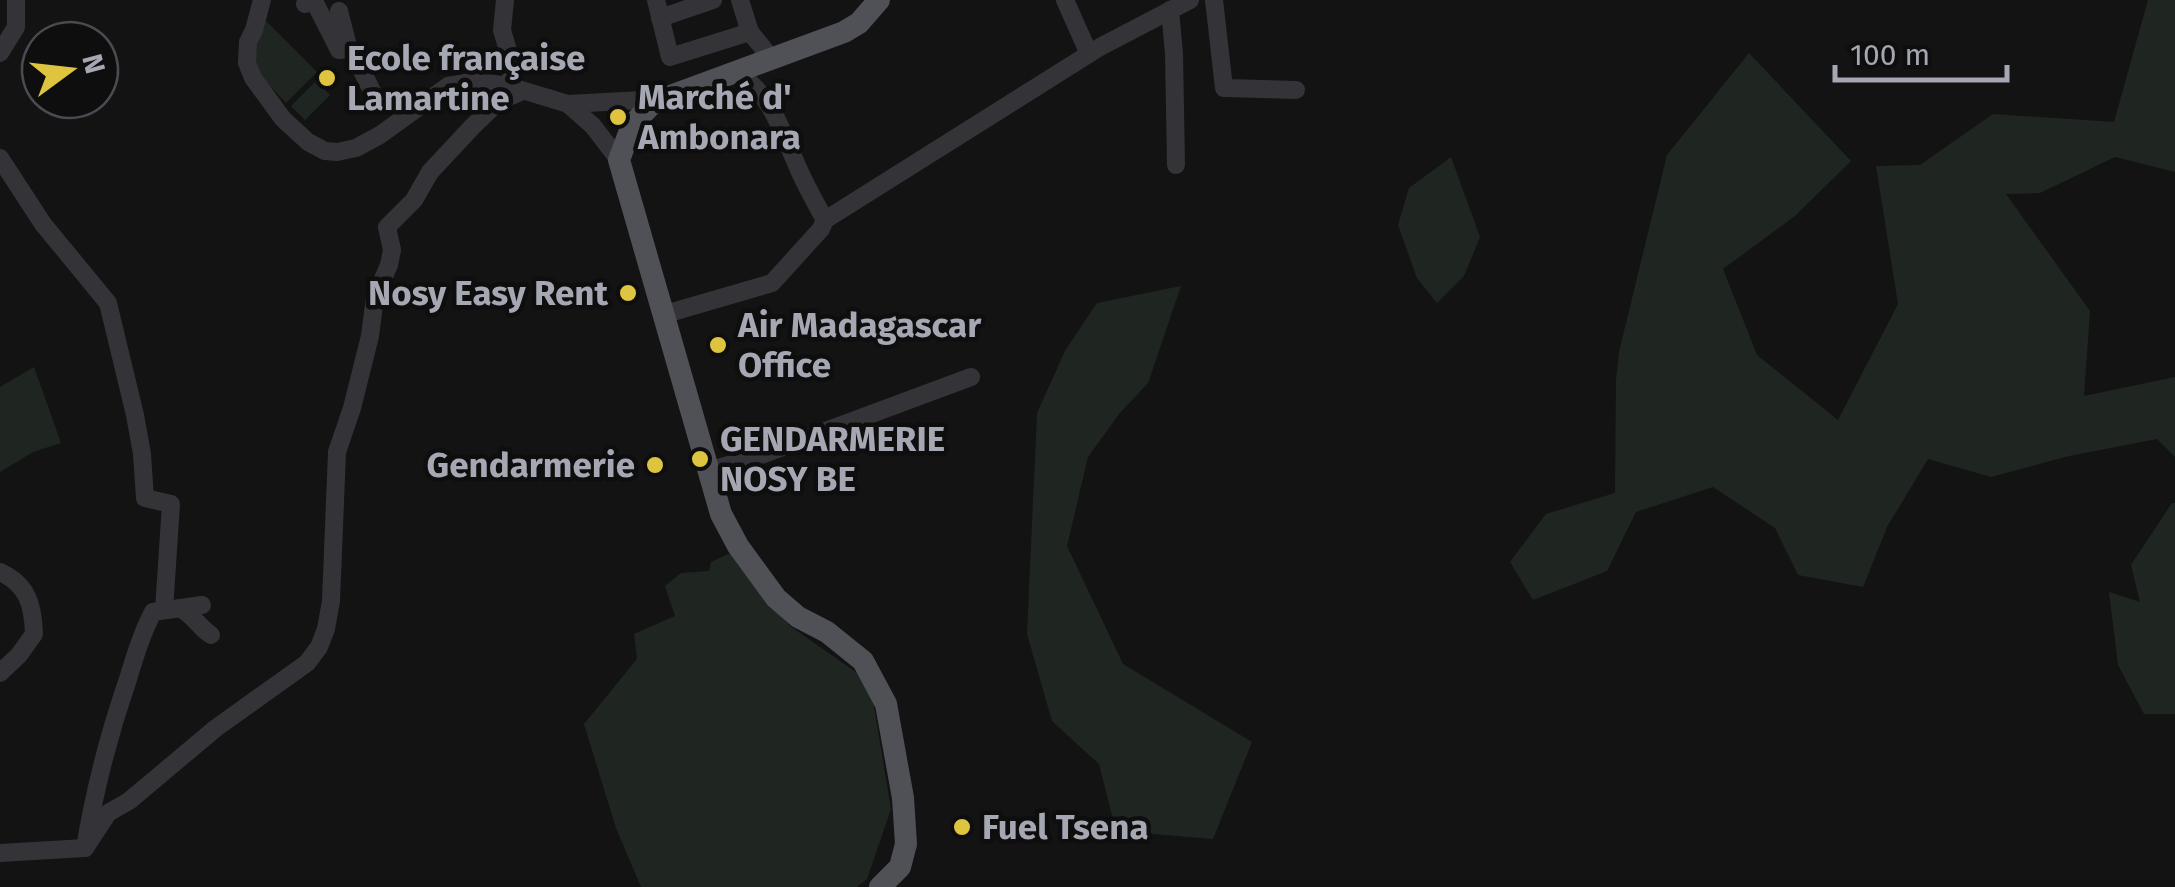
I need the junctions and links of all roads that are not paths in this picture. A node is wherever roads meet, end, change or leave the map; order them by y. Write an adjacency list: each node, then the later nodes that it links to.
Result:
1 (16, 0): 16 (street)
2 (262, 0): 20 (street)
3 (505, 0): 20 (street)
4 (713, 0): 11 (street)
5 (740, 0): 14 (street)
6 (879, 0): 18 (main road)
7 (1065, 0): 17 (street)
8 (1190, 0): 12 (street)
9 (1214, 0): 21 (street)
10 (305, 4): 15 (street)
11 (658, 9): 14 (street)
12 (1170, 10): 17 (street); 27 (street)
13 (343, 11): 15 (street)
14 (750, 32): 18 (street)
15 (349, 50): 22 (street)
16 (0, 53)
17 (1089, 54): 28 (street)
18 (771, 58): 19 (main road)
19 (734, 72): 23 (main road); 28 (street)
20 (518, 89): 24 (street); 37 (street)
21 (1296, 90)
22 (375, 98)
23 (662, 99): 24 (street); 26 (main road)
24 (568, 104): 26 (street)
25 (0, 158): 34 (street)
26 (619, 160): 29 (main road)
27 (1176, 164)
28 (825, 220): 29 (street)
29 (662, 315): 31 (main road)
30 (971, 377): 31 (street)
31 (708, 471): 39 (main road)
32 (0, 572): 36 (street)
33 (202, 604): 34 (street)
34 (172, 609): 35 (street); 37 (street)
35 (211, 635)
36 (0, 673)
37 (85, 848): 38 (street)
38 (0, 853)
39 (880, 887)

